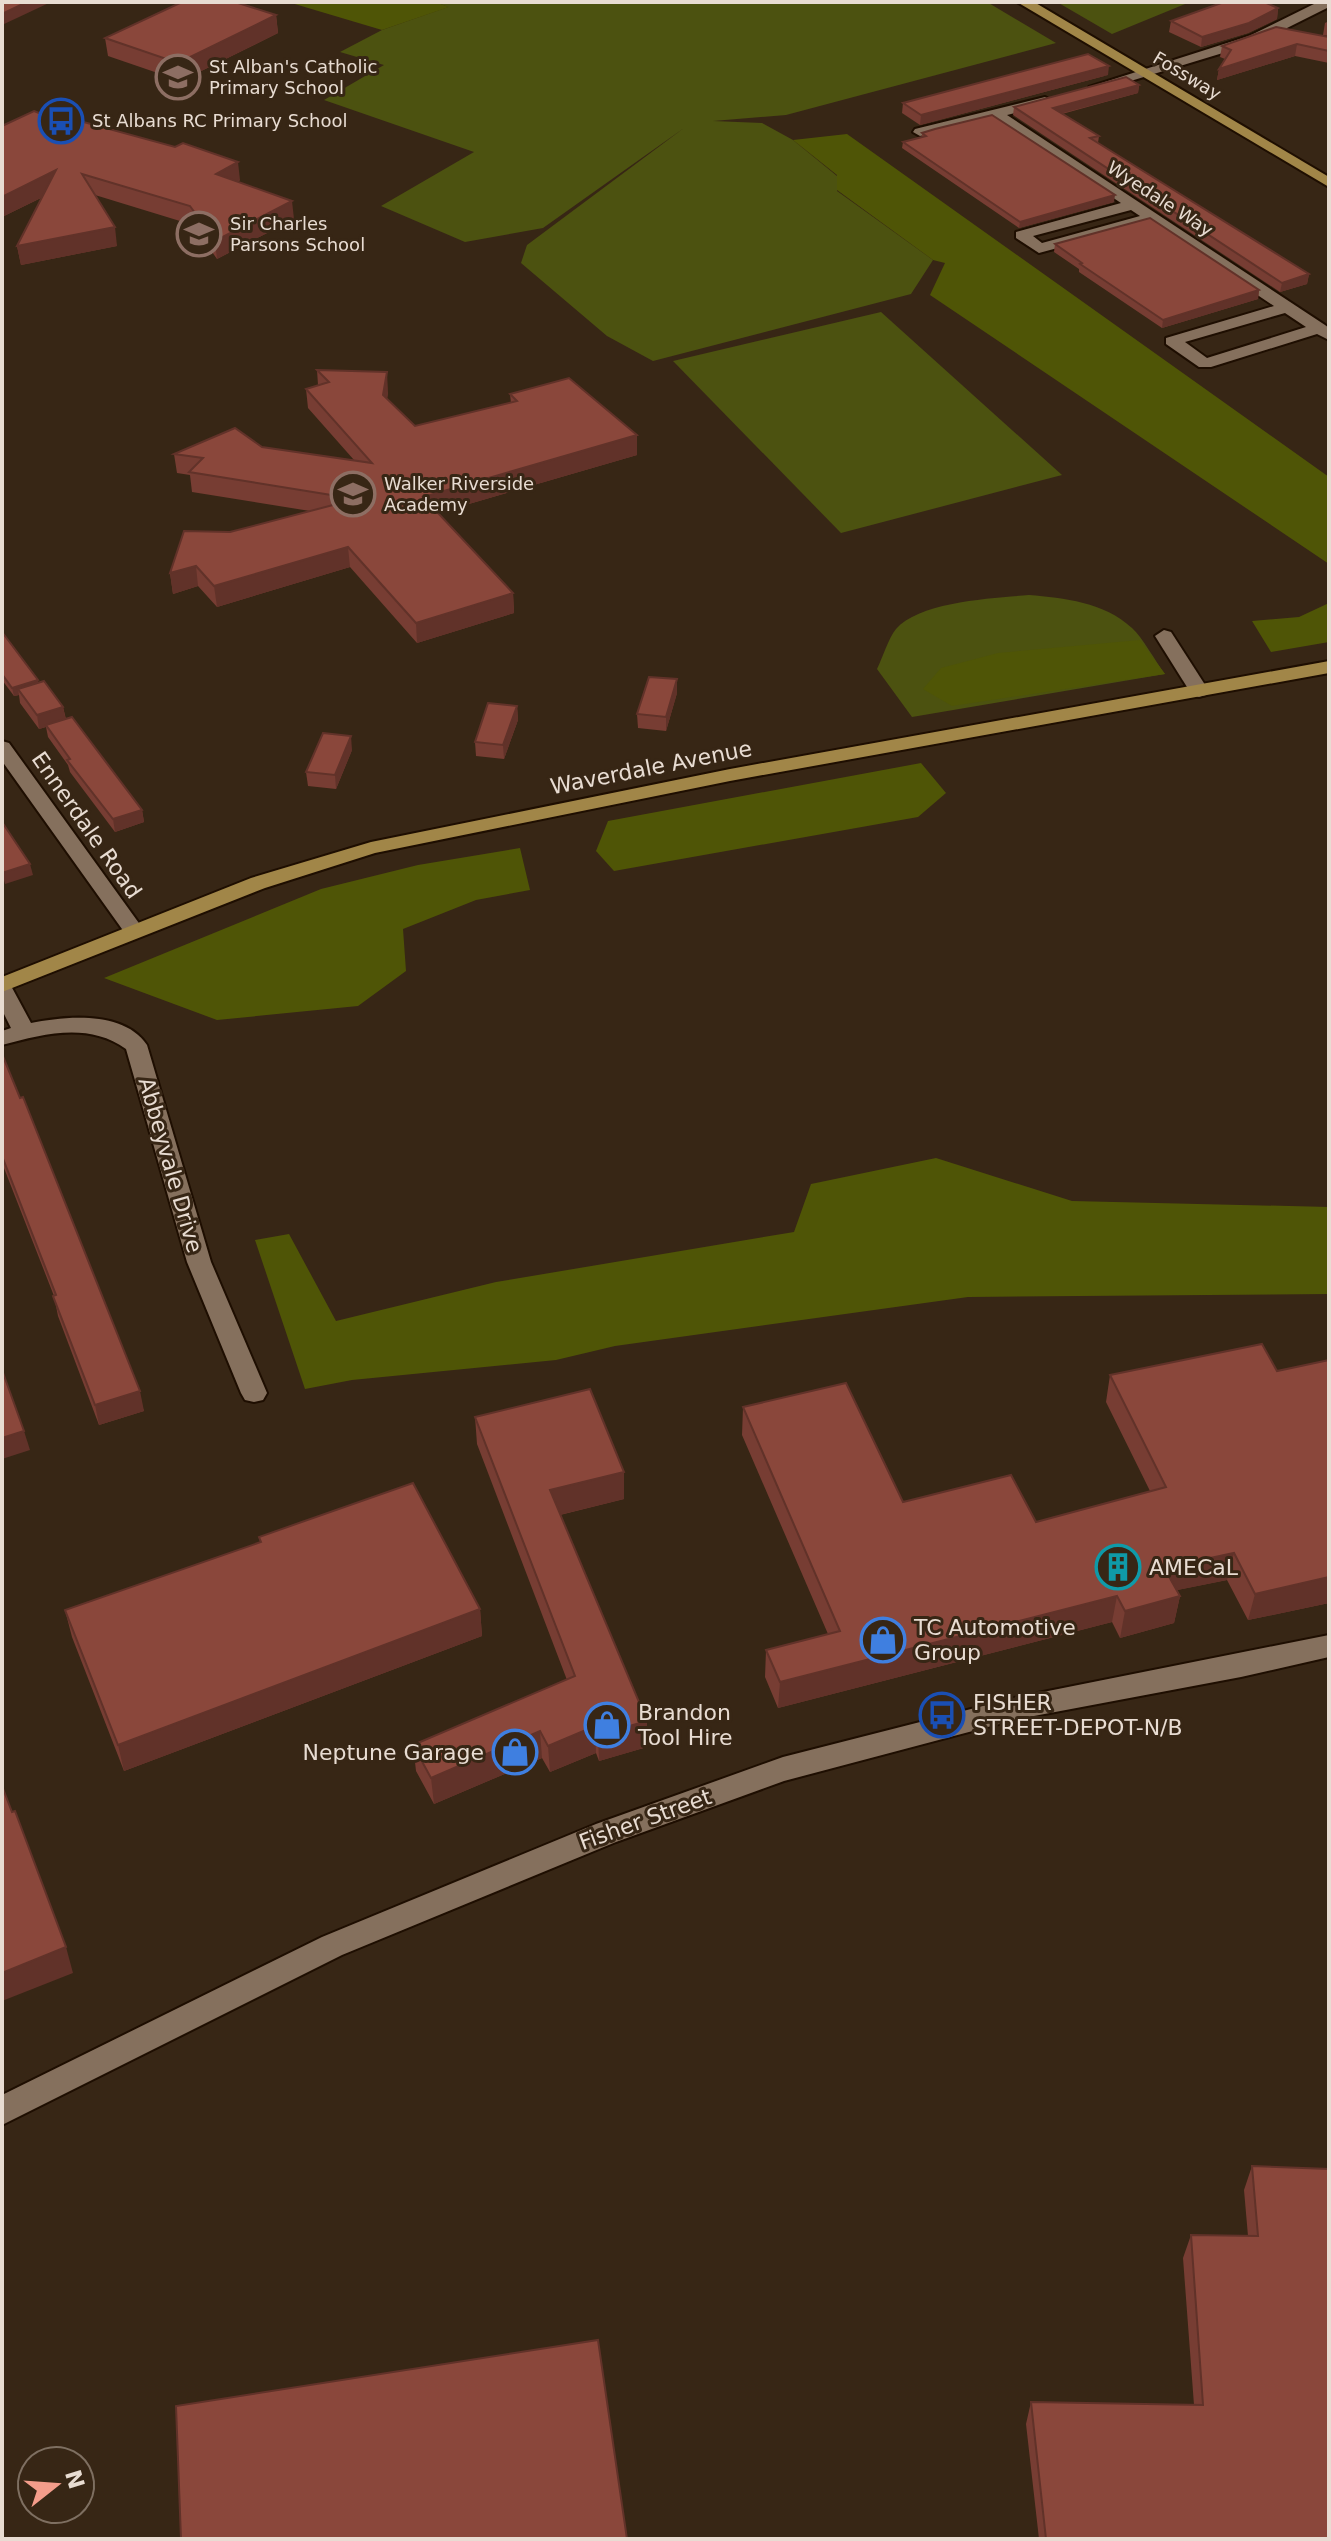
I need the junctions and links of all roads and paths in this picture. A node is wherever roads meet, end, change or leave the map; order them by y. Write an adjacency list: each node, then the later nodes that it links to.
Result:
1 (1024, 2): 5 (main road, Fossway)
2 (1329, 2): 3 (street)
3 (1276, 31): 4 (street); 5 (street)
4 (1302, 37)
5 (1145, 72): 6 (street); 8 (main road, Fossway)
6 (996, 114): 7 (street); 9 (street, Wyedale Way)
7 (920, 132)
8 (1329, 183)
9 (1132, 205): 10 (street, Wyedale Way); 10 (street)
10 (1152, 218): 11 (street, Wyedale Way)
11 (1287, 307): 13 (street, Wyedale Way); 14 (street)
12 (1329, 310): 13 (street)
13 (1303, 318): 14 (street, Wyedale Way)
14 (1324, 331)
15 (1164, 636): 17 (street)
16 (1329, 667): 17 (main road, Waverdale Avenue)
17 (1199, 691): 19 (main road, Waverdale Avenue)
18 (2, 747): 19 (street, Ennerdale Road)
19 (134, 931): 20 (main road, Waverdale Avenue)
20 (2, 987): 21 (street, Abbeyvale Drive)
21 (13, 1035): 22 (street, Abbeyvale Drive)
22 (254, 1393)
23 (1329, 1646): 24 (street, Fisher Street)
24 (2, 2111)

